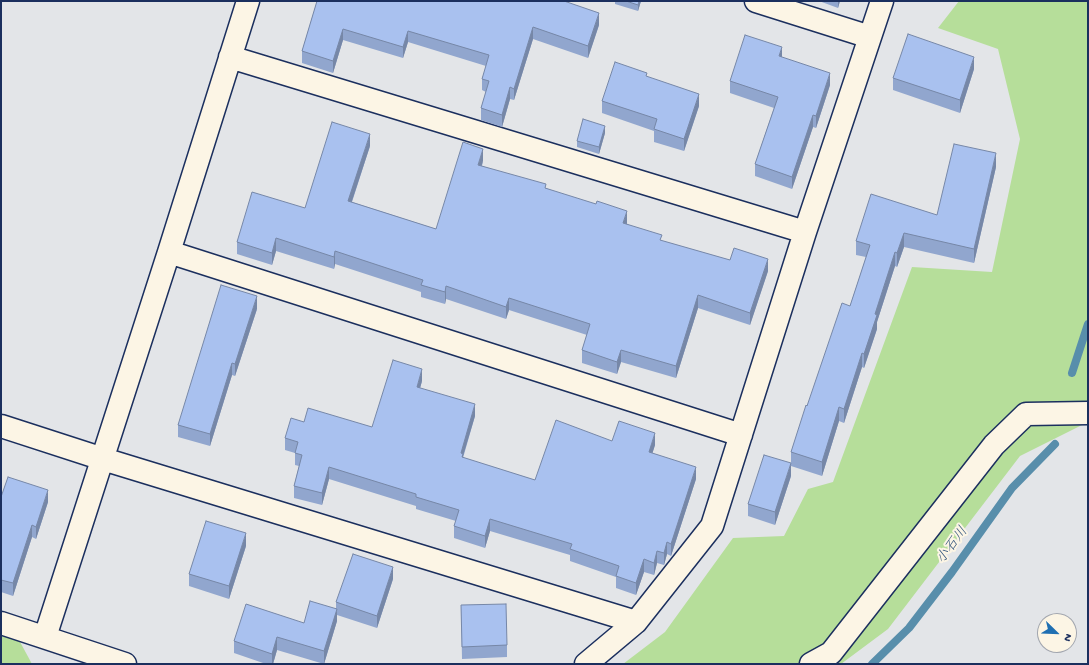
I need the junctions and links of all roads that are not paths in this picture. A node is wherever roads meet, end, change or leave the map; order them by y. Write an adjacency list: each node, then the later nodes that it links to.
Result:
1 (248, 1): 5 (street)
2 (756, 1): 4 (street)
3 (882, 1): 4 (street)
4 (870, 37): 6 (street)
5 (230, 57): 6 (street); 7 (street)
6 (805, 232): 10 (street)
7 (169, 252): 10 (street); 11 (street)
8 (1088, 413): 17 (street)
9 (1, 426): 11 (street)
10 (741, 435): 12 (street)
11 (103, 459): 12 (street); 14 (street)
12 (636, 622): 16 (street)
13 (1, 623): 14 (street)
14 (45, 637): 15 (street)
15 (125, 664)
16 (586, 664)
17 (811, 664)

